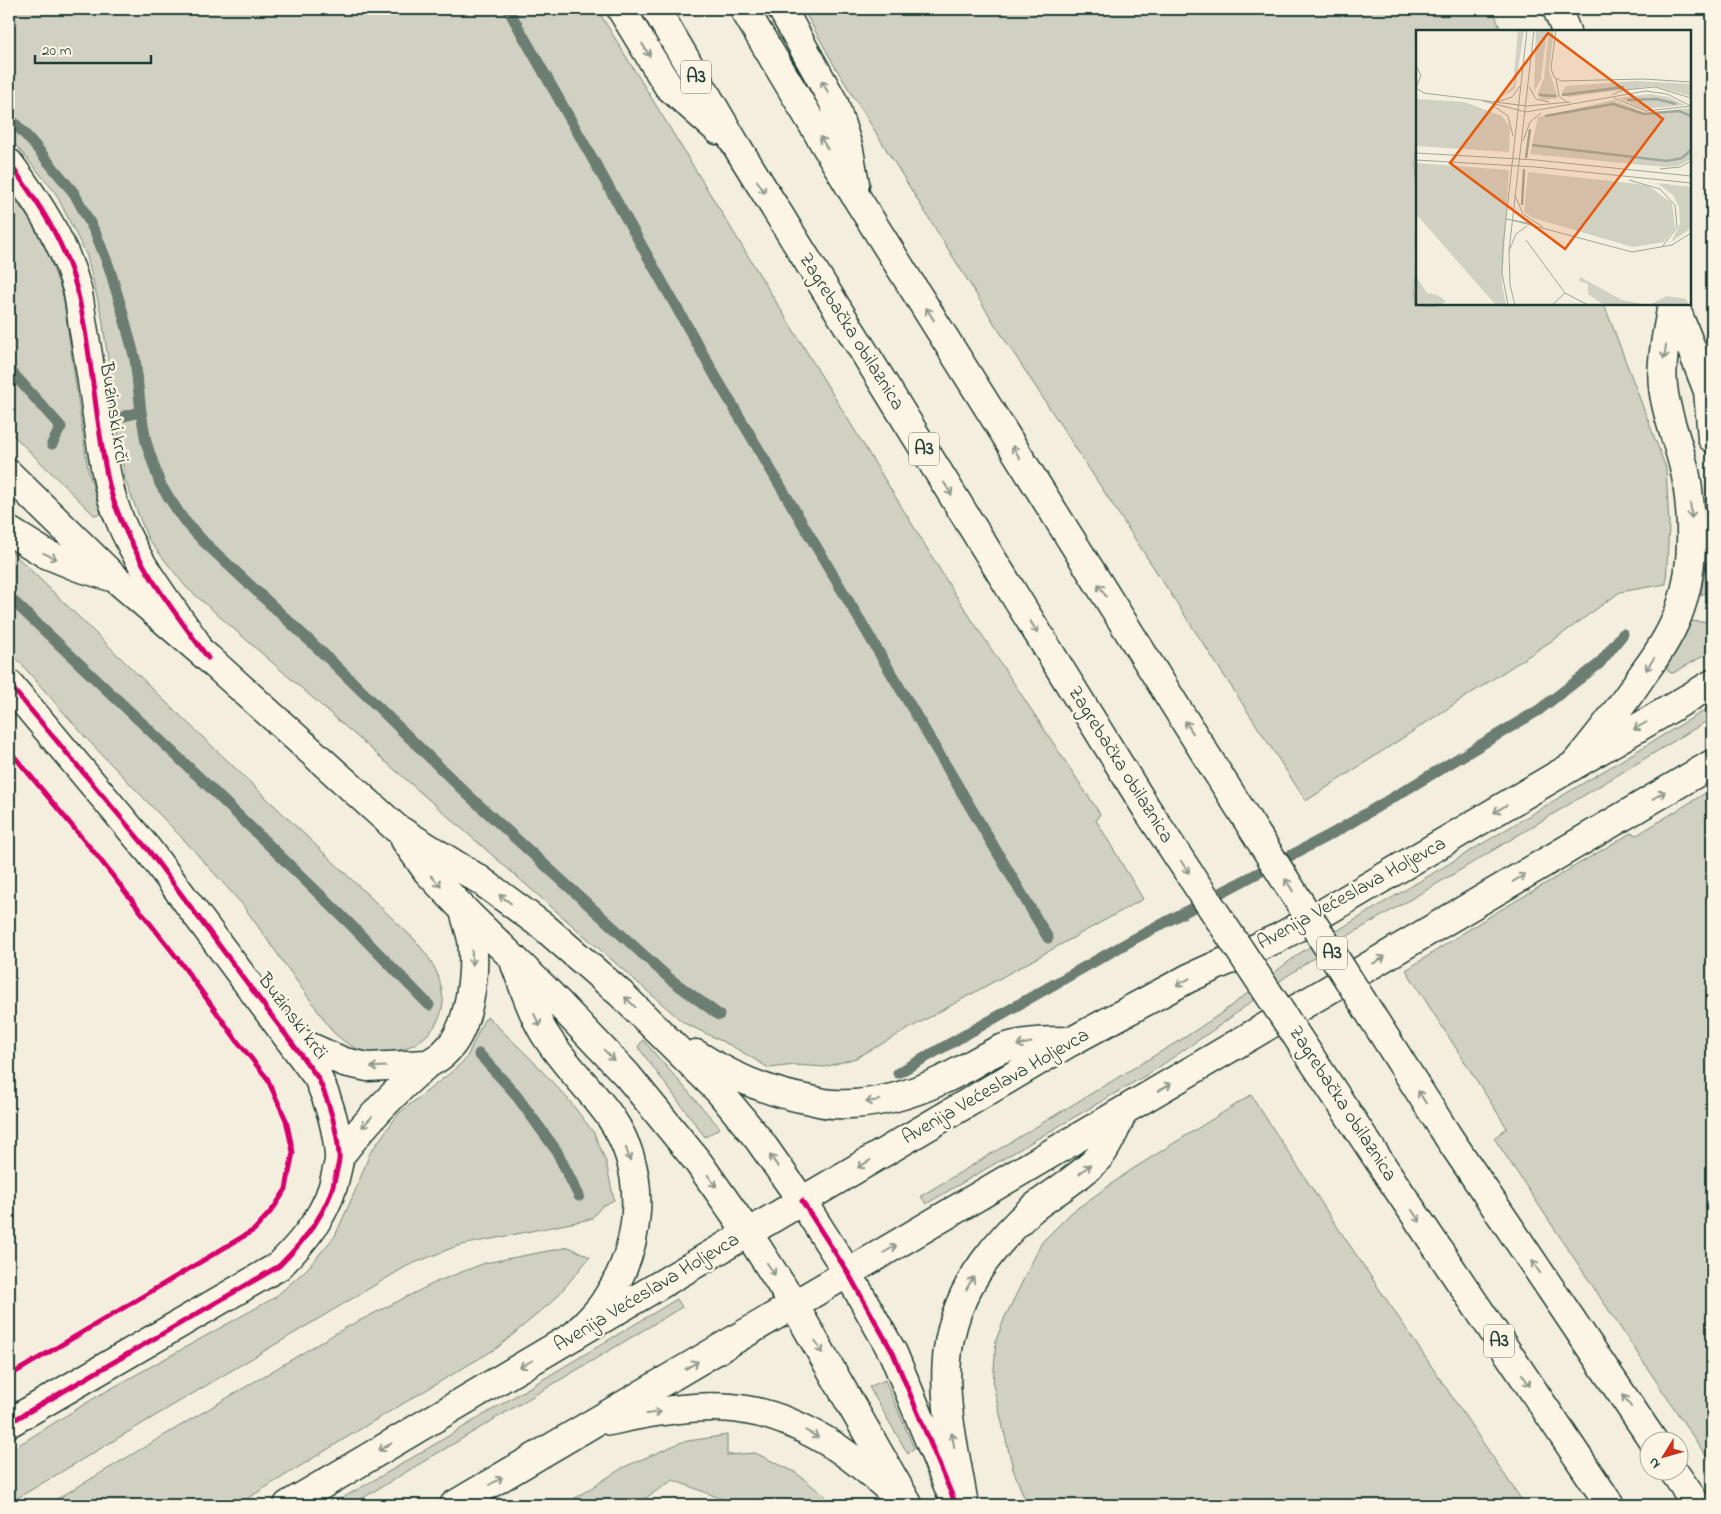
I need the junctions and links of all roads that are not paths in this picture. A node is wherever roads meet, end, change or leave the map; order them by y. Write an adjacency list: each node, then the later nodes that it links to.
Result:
1 (621, 9): 7 (main road, one-way to 7)
2 (656, 9): 7 (main road, Zagrebačka obilaznica / A3)
3 (744, 9): 9 (main road, A3, one-way to 3)
4 (782, 9): 9 (main road, one-way to 4)
5 (1557, 9): 6 (main road)
6 (1566, 30)
7 (736, 145): 45 (main road, Zagrebačka obilaznica / A3, one-way to 45, bridge)
8 (9, 163): 17 (main road, Buzinski krči)
9 (858, 200): 38 (main road, A3, one-way to 9, bridge)
10 (1673, 305): 12 (main road)
11 (1673, 305): 20 (main road, one-way to 20)
12 (1710, 394): 13 (main road)
13 (1712, 438)
14 (9, 474): 16 (main road)
15 (9, 531): 16 (main road, one-way to 16)
16 (115, 578): 17 (main road)
17 (208, 658): 22 (main road)
18 (9, 684): 26 (main road, Buzinski krči)
19 (1712, 684): 20 (main road, Avenija Većeslava Holjevca, one-way to 20)
20 (1575, 764): 27 (main road, Avenija Većeslava Holjevca, one-way to 27)
21 (1712, 764): 29 (main road, one-way to 21)
22 (396, 828): 23 (main road, one-way to 23); 25 (main road, one-way to 22)
23 (464, 910): 24 (main road); 28 (main road, one-way to 28)
24 (513, 958): 32 (main road, one-way to 32); 35 (main road, one-way to 35)
25 (659, 1030): 27 (main road, one-way to 25); 31 (main road, one-way to 25)
26 (288, 1037): 28 (main road, one-way to 26); 30 (main road, Buzinski krči)
27 (1072, 1041): 31 (main road, Avenija Većeslava Holjevca, one-way to 31)
28 (427, 1064): 30 (main road, one-way to 30)
29 (1123, 1112): 33 (main road, one-way to 29); 44 (main road, one-way to 29)
30 (339, 1157): 36 (main road, Buzinski krči)
31 (802, 1201): 32 (main road, Avenija Većeslava Holjevca); 33 (main road)
32 (748, 1233): 34 (main road, one-way to 34); 35 (main road, Avenija Većeslava Holjevca)
33 (848, 1273): 34 (main road); 43 (main road)
34 (794, 1305): 37 (main road, one-way to 34); 42 (main road, one-way to 42)
35 (575, 1335): 40 (main road, Avenija Većeslava Holjevca, one-way to 40)
36 (9, 1423)
37 (589, 1426): 41 (main road, one-way to 37); 42 (main road, one-way to 42)
38 (1647, 1432)
39 (1681, 1482): 46 (main road)
40 (288, 1505)
41 (454, 1505)
42 (908, 1505)
43 (956, 1505)
44 (964, 1505)
45 (1610, 1505)
46 (1697, 1505)

